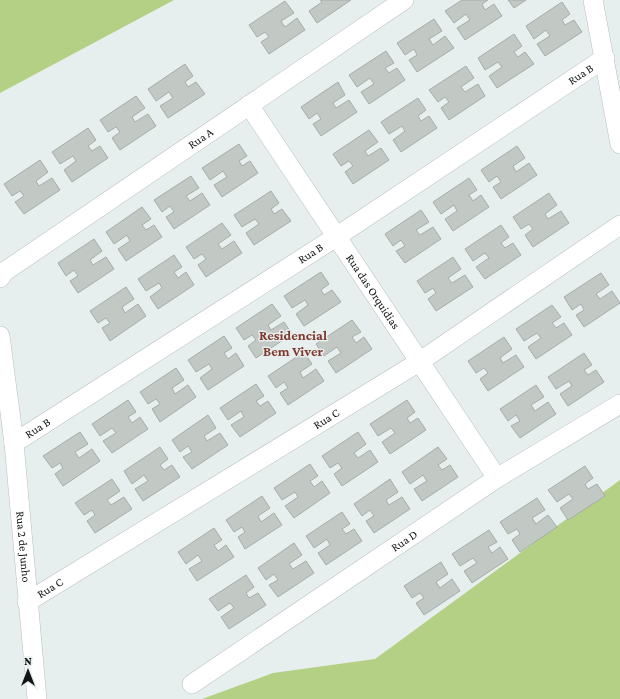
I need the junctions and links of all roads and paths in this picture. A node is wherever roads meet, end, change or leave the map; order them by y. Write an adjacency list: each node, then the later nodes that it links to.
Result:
1 (404, 0): 4 (street, Rua A)
2 (593, 0): 3 (street)
3 (604, 58): 5 (street); 8 (street, Rua B)
4 (249, 105): 8 (street, Rua das Orquidias); 9 (street, Rua A)
5 (617, 109): 6 (street)
6 (620, 144)
7 (620, 225): 11 (street, Rua C)
8 (336, 237): 11 (street, Rua das Orquidias); 13 (street, Rua B)
9 (0, 278)
10 (0, 336): 13 (street, Rua 2 de Junho)
11 (419, 362): 14 (street, Rua das Orquidias); 15 (street, Rua C)
12 (620, 404): 14 (street, Rua D)
13 (14, 443): 15 (street, Rua 2 de Junho)
14 (497, 478): 16 (street, Rua D)
15 (27, 602): 17 (street, Rua 2 de Junho)
16 (192, 684)
17 (37, 699)

